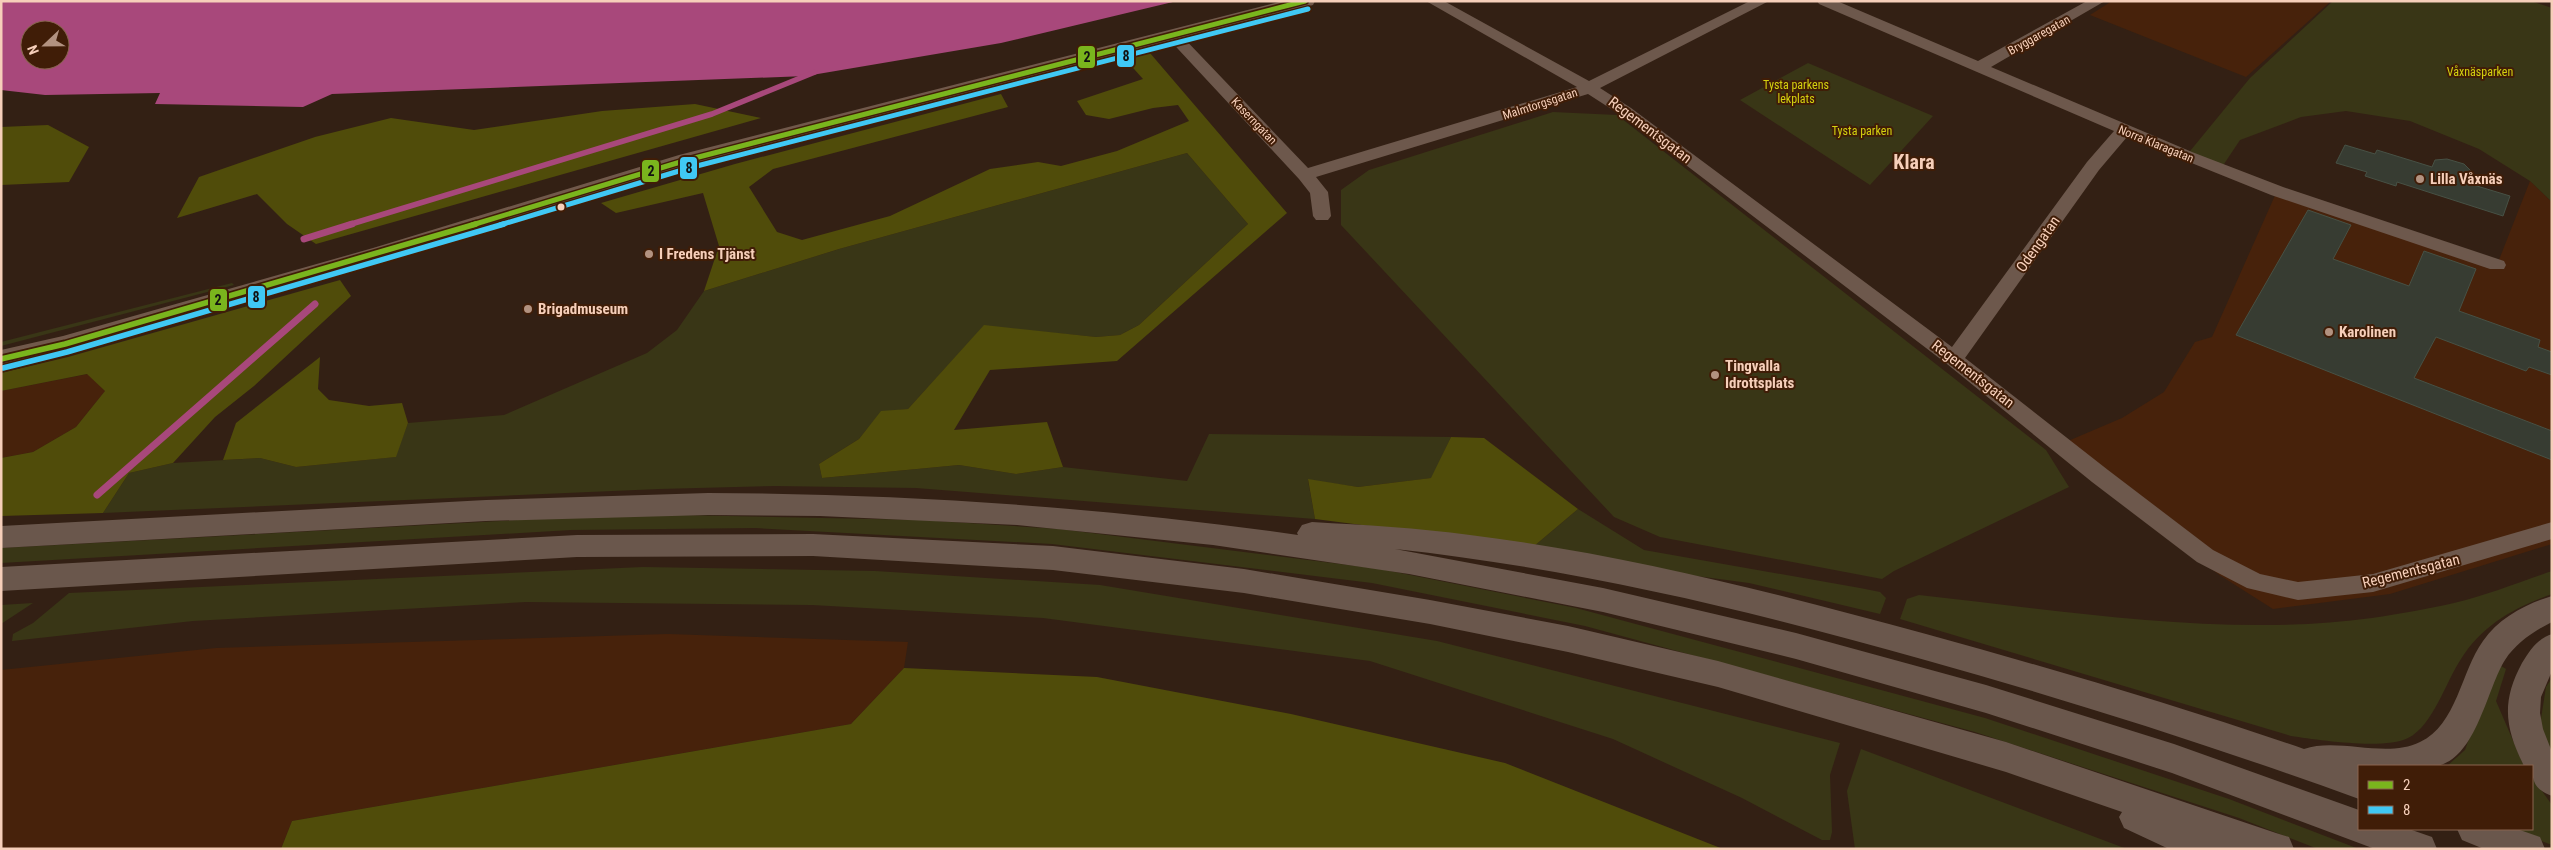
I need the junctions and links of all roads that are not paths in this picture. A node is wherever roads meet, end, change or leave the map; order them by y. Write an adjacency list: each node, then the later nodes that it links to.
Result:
1 (1306, 1): 6 (street)
2 (1433, 1): 8 (street, Regementsgatan)
3 (1762, 1): 8 (street, Malmtorgsgatan)
4 (1824, 1): 7 (street, Norra Klaragatan)
5 (2098, 1): 7 (street, Bryggaregatan)
6 (1173, 34): 10 (street, Kaserngatan); 13 (street)
7 (1978, 68): 9 (street, Norra Klaragatan)
8 (1590, 86): 10 (street, Malmtorgsgatan); 14 (street, Regementsgatan)
9 (2123, 131): 12 (street, Norra Klaragatan); 14 (street, Odengatan)
10 (1305, 175): 11 (street, Kaserngatan)
11 (1322, 216)
12 (2497, 266)
13 (1, 359)
14 (1954, 359): 16 (street, Regementsgatan)
15 (1171, 528): 17 (highway); 22 (highway); 25 (highway)
16 (2552, 530)
17 (1, 537)
18 (1, 579): 21 (highway)
19 (2552, 608): 22 (highway)
20 (2552, 647): 23 (highway)
21 (2006, 757): 28 (highway); 29 (highway)
22 (2295, 760): 24 (highway)
23 (2552, 780)
24 (2358, 784)
25 (2358, 826)
26 (2369, 830): 30 (highway)
27 (2478, 830): 31 (highway)
28 (2207, 849)
29 (2276, 849)
30 (2419, 849)
31 (2527, 849)

